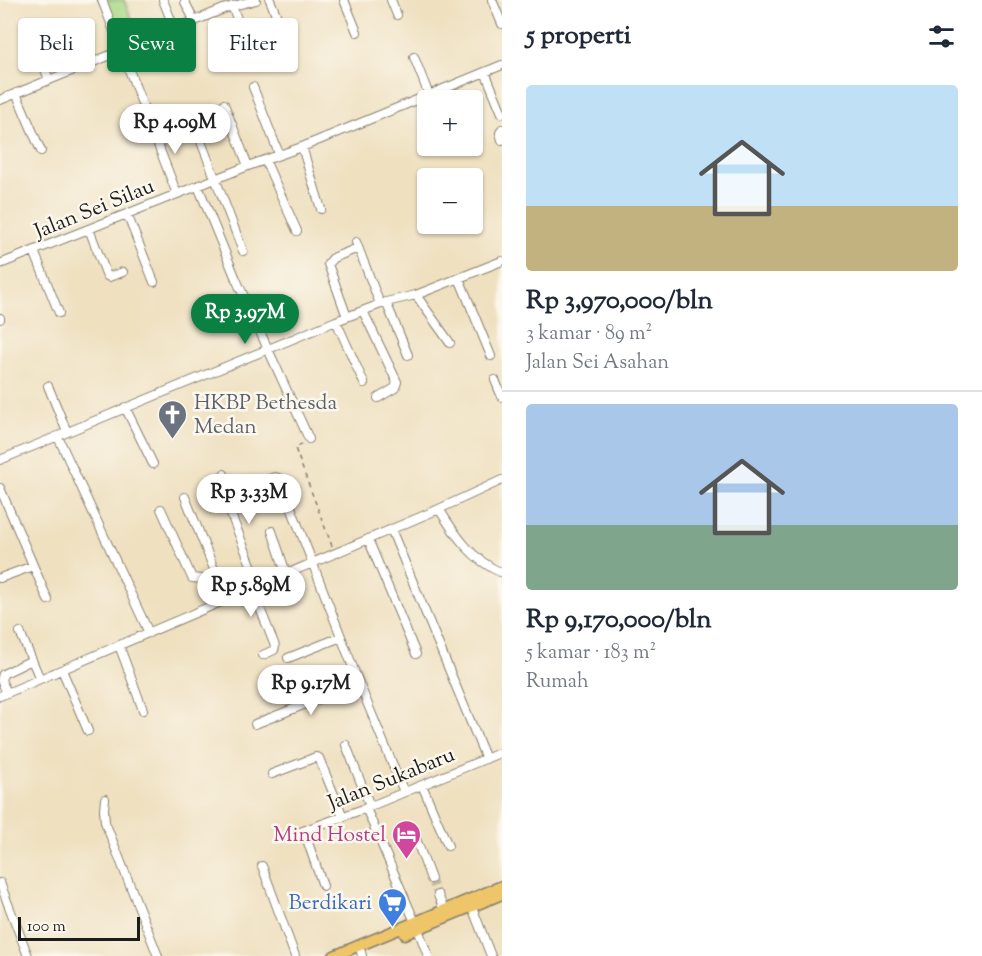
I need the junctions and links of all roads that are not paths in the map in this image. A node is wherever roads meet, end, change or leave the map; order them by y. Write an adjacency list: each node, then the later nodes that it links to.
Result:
1 (102, 0): 11 (street)
2 (162, 0): 12 (street)
3 (256, 0): 9 (street)
4 (270, 0): 14 (street)
5 (344, 0): 17 (street)
6 (391, 0): 10 (street)
7 (492, 0): 16 (street)
8 (185, 2): 13 (street)
9 (227, 5): 15 (street)
10 (397, 15)
11 (109, 18)
12 (170, 18)
13 (193, 18)
14 (277, 18)
15 (196, 21)
16 (502, 24)
17 (357, 32)
18 (414, 57): 26 (street)
19 (502, 65): 23 (street, Jalan Sei Silau)
20 (46, 72): 24 (street)
21 (69, 72): 24 (street)
22 (130, 72): 43 (street)
23 (485, 72): 27 (street, Jalan Sei Silau); 32 (street)
24 (49, 80): 28 (street)
25 (254, 87): 38 (street)
26 (427, 90)
27 (441, 90)
28 (16, 93): 29 (street); 37 (street)
29 (0, 100)
30 (417, 100): 36 (street, Jalan Sei Silau)
31 (224, 104): 40 (street)
32 (502, 113)
33 (192, 118): 41 (street)
34 (502, 129): 35 (street)
35 (502, 140)
36 (302, 147): 38 (street, Jalan Sei Silau); 44 (street)
37 (41, 151)
38 (279, 154): 39 (street, Jalan Sei Silau)
39 (265, 160): 40 (street, Jalan Sei Silau); 47 (street)
40 (248, 166): 41 (street, Jalan Sei Silau)
41 (217, 179): 42 (street, Jalan Sei Silau); 49 (street)
42 (198, 186): 43 (street, Jalan Sei Silau); 62 (street)
43 (177, 194): 45 (street, Jalan Sei Silau)
44 (321, 209)
45 (127, 214): 46 (street, Jalan Sei Silau); 54 (street)
46 (89, 228): 48 (street, Jalan Sei Silau); 52 (street)
47 (297, 231)
48 (34, 251): 50 (street, Jalan Sei Silau); 58 (street)
49 (243, 251)
50 (0, 264)
51 (501, 264): 53 (street)
52 (123, 272)
53 (459, 278): 55 (street); 64 (street)
54 (154, 282)
55 (416, 295): 56 (street); 61 (street)
56 (383, 303): 57 (street); 59 (street); 63 (street)
57 (363, 311): 59 (street); 69 (street)
58 (59, 313)
59 (347, 317): 60 (street)
60 (336, 321): 62 (street); 66 (street)
61 (450, 343)
62 (268, 349): 70 (street); 73 (street)
63 (408, 355)
64 (490, 356)
65 (495, 380): 68 (street)
66 (364, 383)
67 (48, 386): 71 (street)
68 (502, 397)
69 (378, 398)
70 (125, 407): 71 (street); 75 (street)
71 (67, 432): 72 (street)
72 (58, 437): 74 (street); 96 (street)
73 (309, 439)
74 (0, 460)
75 (153, 464)
76 (224, 474): 91 (street)
77 (502, 480): 82 (street)
78 (0, 488): 87 (street)
79 (241, 490): 86 (street)
80 (185, 497): 92 (street)
81 (161, 509): 94 (street)
82 (439, 509): 83 (street); 89 (street)
83 (391, 529): 85 (street); 112 (street)
84 (272, 531): 88 (street)
85 (368, 539): 86 (street); 99 (street)
86 (311, 563): 88 (street); 97 (street)
87 (33, 566): 90 (street); 93 (street)
88 (286, 573): 91 (street)
89 (502, 573)
90 (0, 578)
91 (256, 586): 92 (street); 100 (street)
92 (226, 599): 94 (street)
93 (48, 600)
94 (214, 604): 96 (street)
95 (20, 632): 102 (street)
96 (149, 633): 98 (street)
97 (341, 637): 101 (street); 105 (street)
98 (119, 645): 103 (street); 107 (street)
99 (416, 654)
100 (263, 655)
101 (288, 657)
102 (32, 660): 104 (street); 106 (street)
103 (62, 670): 104 (street); 109 (street)
104 (40, 679): 106 (street)
105 (359, 683): 108 (street); 115 (street)
106 (4, 695)
107 (143, 710)
108 (255, 724)
109 (88, 731)
110 (346, 745): 117 (street)
111 (502, 752): 112 (street, Jalan Sukabaru)
112 (486, 759): 114 (street, Jalan Sukabaru)
113 (272, 774): 118 (street)
114 (422, 785): 115 (street, Jalan Sukabaru); 122 (street)
115 (404, 792): 117 (street, Jalan Sukabaru)
116 (105, 799): 135 (street)
117 (368, 807): 118 (street, Jalan Sukabaru); 132 (street)
118 (343, 817): 119 (street, Jalan Sukabaru)
119 (304, 831): 121 (street, Jalan Sukabaru); 126 (street)
120 (413, 831): 124 (street)
121 (292, 835)
122 (448, 846)
123 (261, 866): 136 (street)
124 (431, 879)
125 (0, 883): 134 (street)
126 (323, 886)
127 (502, 886): 131 (main road)
128 (502, 894): 130 (main road)
129 (438, 895): 131 (street)
130 (472, 907): 132 (main road); 139 (street)
131 (444, 910): 132 (main road)
132 (416, 925): 133 (main road); 137 (main road); 138 (street)
133 (358, 955)
134 (28, 956)
135 (158, 956)
136 (295, 956)
137 (334, 956)
138 (428, 956)
139 (491, 956)

